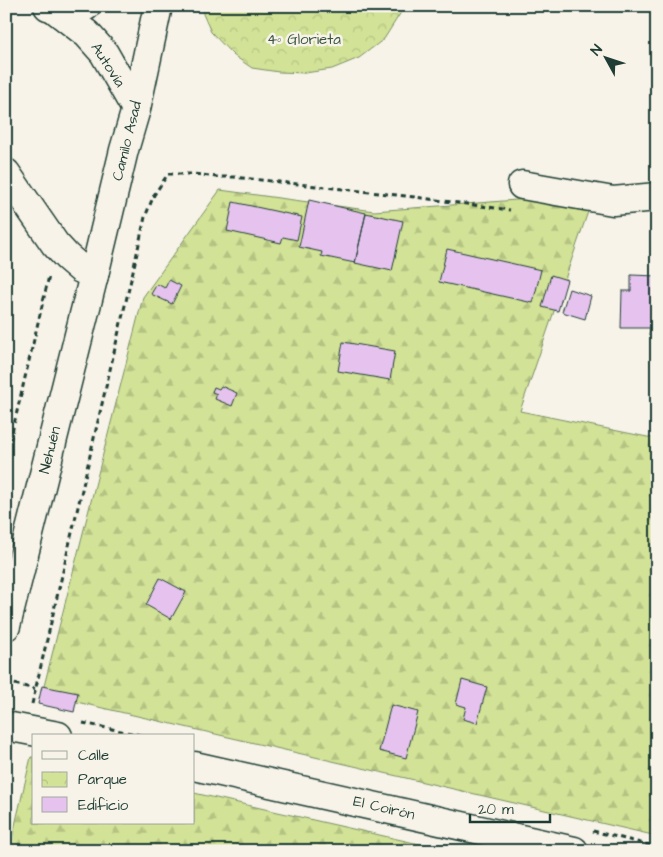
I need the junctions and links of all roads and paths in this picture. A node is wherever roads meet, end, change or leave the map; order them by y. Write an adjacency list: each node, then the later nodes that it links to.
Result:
1 (86, 6): 3 (street, Autovía)
2 (158, 6): 4 (street, Camilo Asad)
3 (50, 7): 4 (street, Autovía)
4 (136, 109): 10 (street, Camilo Asad)
5 (6, 173): 10 (street)
6 (522, 185): 7 (street)
7 (657, 197)
8 (512, 210): 14 (path)
9 (50, 269): 11 (path)
10 (94, 275): 12 (street, Nehuén)
11 (6, 458)
12 (6, 626)
13 (6, 682): 14 (path)
14 (36, 689): 15 (path)
15 (32, 706)
16 (6, 726): 17 (street)
17 (69, 729): 18 (path)
18 (123, 734)
19 (195, 766): 20 (street, El Coirón)
20 (574, 851)

